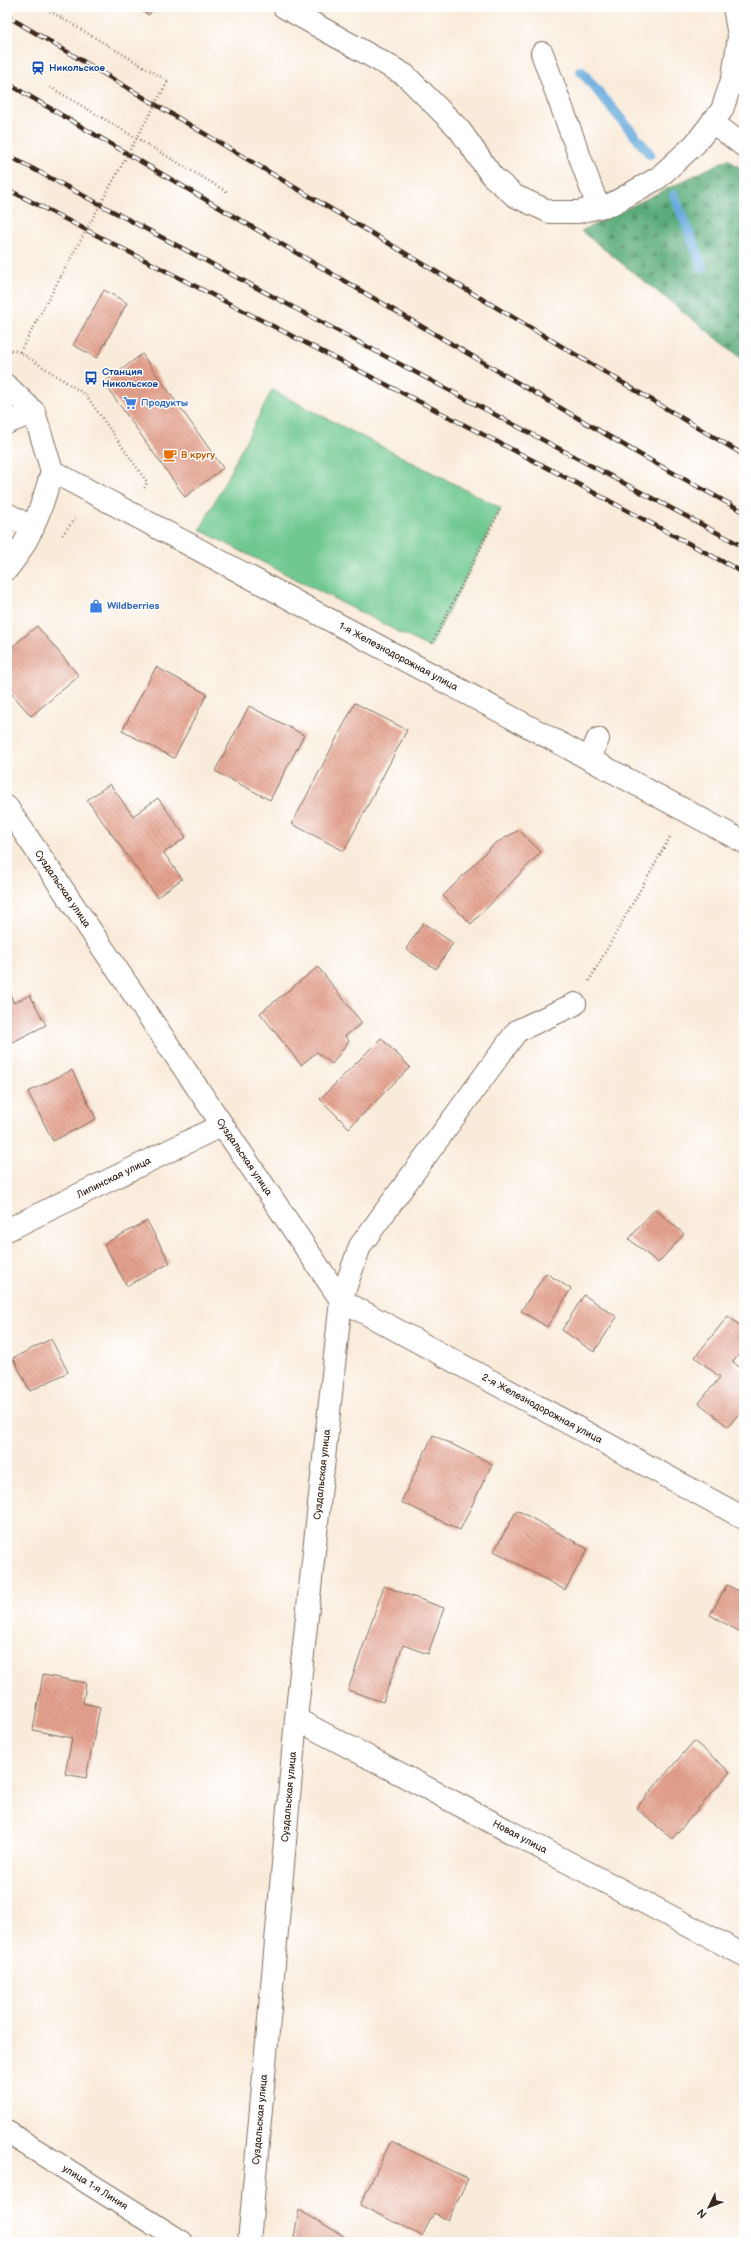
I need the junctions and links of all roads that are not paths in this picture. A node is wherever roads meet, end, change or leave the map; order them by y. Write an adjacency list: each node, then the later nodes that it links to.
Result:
1 (284, 7): 6 (street)
2 (734, 7): 4 (street)
3 (542, 53): 6 (street)
4 (712, 122): 5 (street); 6 (street)
5 (744, 146)
6 (598, 207)
7 (7, 386): 8 (street)
8 (34, 412): 9 (street); 10 (street)
9 (7, 423)
10 (52, 471): 12 (street); 15 (street, 1-я Железнодорожная улица)
11 (7, 514): 12 (street)
12 (33, 528): 13 (street)
13 (7, 569)
14 (598, 739): 15 (street)
15 (589, 759): 17 (street, 1-я Железнодорожная улица)
16 (7, 808): 19 (street, Суздальская улица)
17 (744, 842)
18 (576, 1004): 21 (street)
19 (222, 1125): 20 (street, Липинская улица); 21 (street, Суздальская улица)
20 (7, 1230)
21 (341, 1300): 22 (street, 2-я Железнодорожная улица); 23 (street, Суздальская улица)
22 (744, 1518)
23 (296, 1719): 24 (street, Новая улица); 27 (street, Суздальская улица)
24 (744, 1955)
25 (7, 2132): 26 (street, улица 1-я Линия)
26 (182, 2242)
27 (249, 2242)

